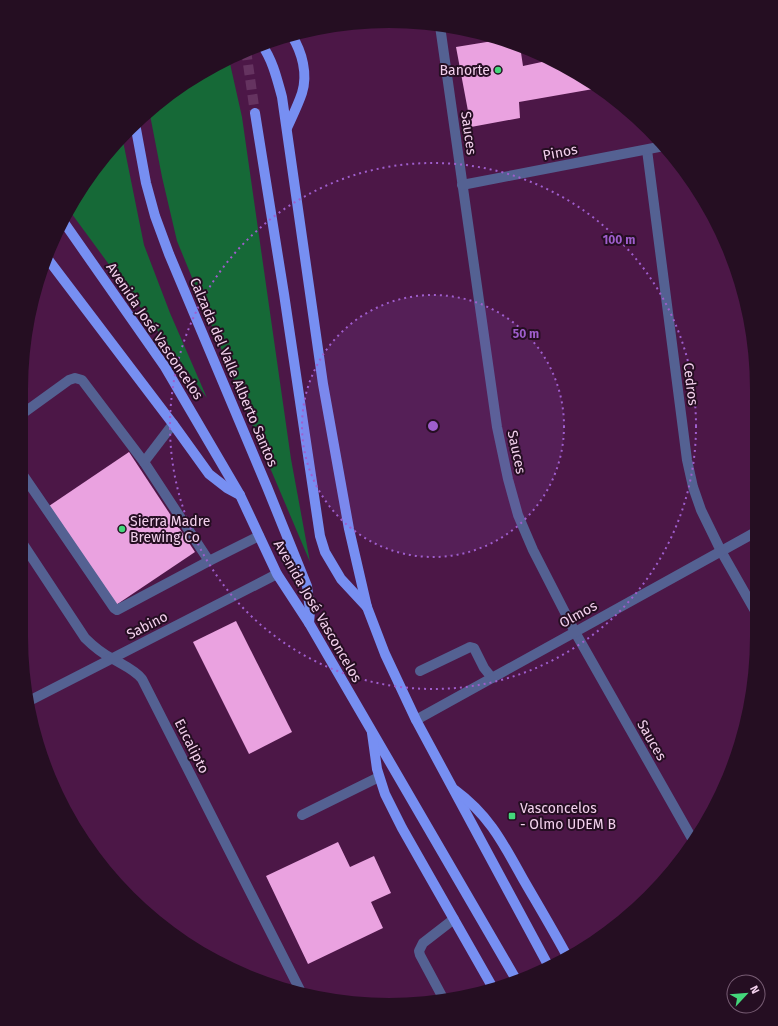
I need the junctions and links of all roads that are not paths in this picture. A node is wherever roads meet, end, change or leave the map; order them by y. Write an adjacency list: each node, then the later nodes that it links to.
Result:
1 (441, 32): 9 (street, Sauces)
2 (294, 41): 5 (main road)
3 (265, 50): 5 (main road)
4 (255, 112): 24 (main road)
5 (287, 128): 24 (main road)
6 (136, 132): 25 (main road, Calzada del Valle Alberto Santos)
7 (657, 148): 8 (street, Pinos)
8 (647, 150): 9 (street, Pinos); 20 (street, Cedros)
9 (462, 185): 26 (street, Sauces)
10 (66, 226): 16 (main road, Avenida José Vasconcelos)
11 (51, 263): 13 (main road)
12 (28, 410): 14 (street)
13 (173, 424): 14 (street); 16 (main road)
14 (144, 462): 21 (street)
15 (28, 481): 21 (street)
16 (240, 495): 18 (main road, Avenida José Vasconcelos)
17 (750, 535): 20 (street, Olmos)
18 (259, 536): 21 (street); 22 (main road, Avenida José Vasconcelos)
19 (28, 551): 27 (street, Eucalipto)
20 (722, 551): 23 (street, Cedros); 26 (street, Olmos)
21 (209, 561)
22 (277, 574): 25 (main road, Avenida José Vasconcelos); 27 (street, Sabino)
23 (750, 602)
24 (367, 607): 31 (main road)
25 (309, 623): 32 (main road, Avenida José Vasconcelos)
26 (575, 632): 29 (street, Olmos); 36 (street, Sauces)
27 (111, 659): 30 (street, Sabino); 42 (street, Eucalipto)
28 (420, 671): 29 (street)
29 (492, 678): 31 (street, Olmos)
30 (33, 698)
31 (416, 720): 34 (main road)
32 (371, 729): 33 (main road); 40 (main road, Avenida José Vasconcelos)
33 (379, 777): 35 (street); 37 (main road)
34 (453, 788): 38 (main road); 39 (main road)
35 (302, 815)
36 (690, 836)
37 (454, 919): 41 (main road); 43 (street)
38 (565, 953)
39 (546, 962)
40 (514, 976)
41 (490, 983)
42 (298, 986)
43 (441, 994)

